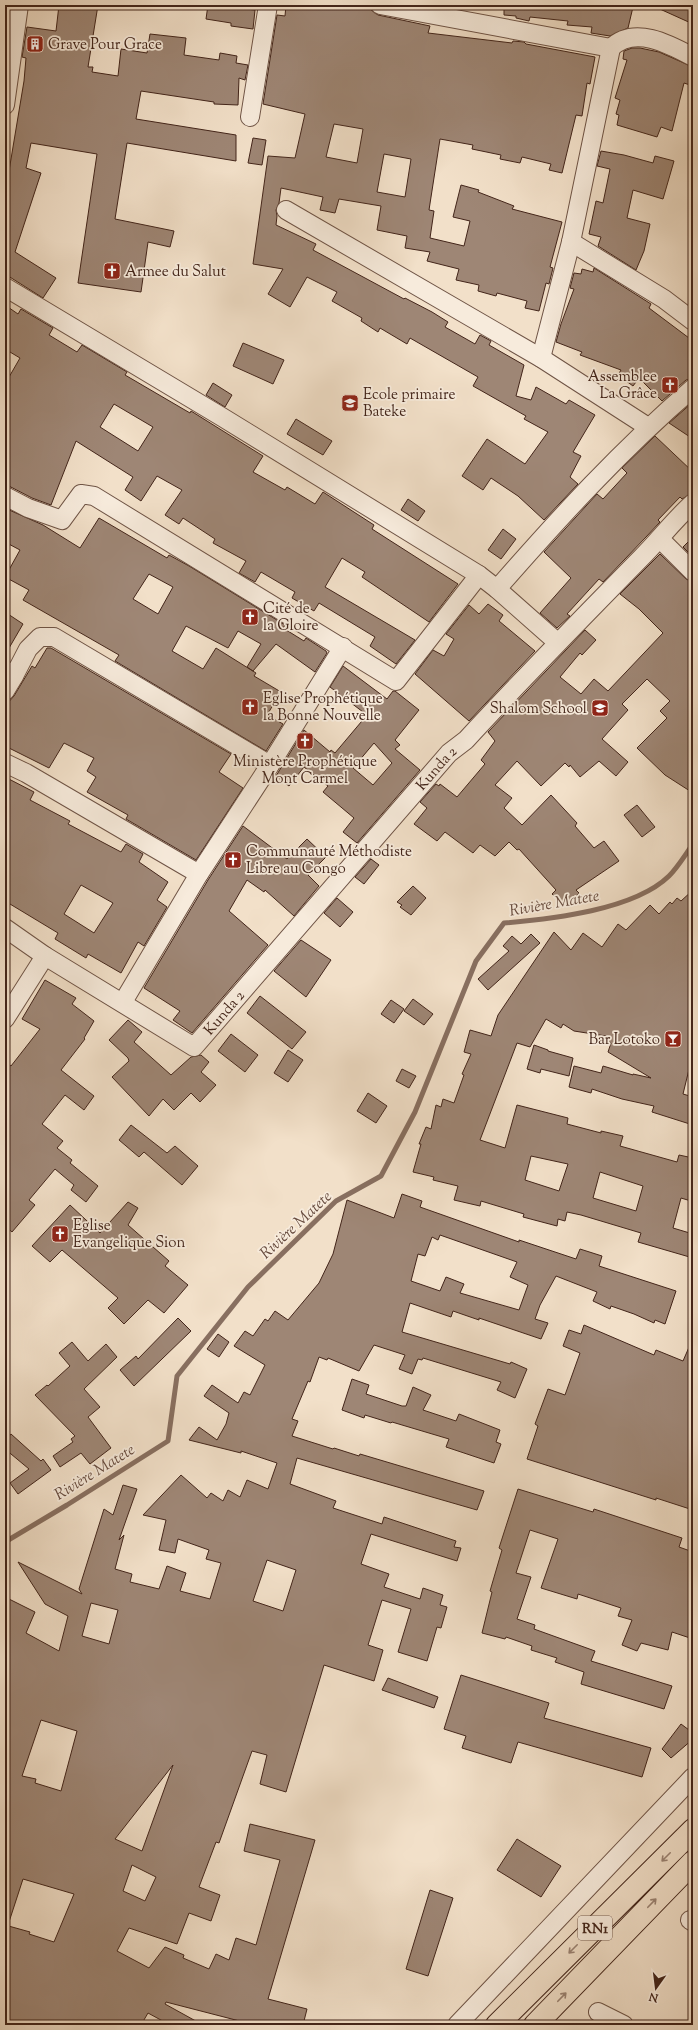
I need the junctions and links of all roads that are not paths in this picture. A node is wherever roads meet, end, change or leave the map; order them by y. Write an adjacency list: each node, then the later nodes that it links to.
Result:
1 (19, 5): 6 (street)
2 (268, 5): 7 (street)
3 (380, 5): 4 (street)
4 (611, 48): 5 (street); 9 (street)
5 (693, 57)
6 (5, 105)
7 (250, 117)
8 (286, 210): 12 (street)
9 (571, 242): 11 (street); 12 (street)
10 (5, 287): 19 (street)
11 (693, 321)
12 (541, 358): 14 (street)
13 (693, 388): 14 (street)
14 (648, 426): 20 (street)
15 (5, 496): 22 (street)
16 (693, 503): 17 (street, Kunda 2)
17 (660, 539): 18 (street); 21 (street, Kunda 2)
18 (693, 572)
19 (479, 575): 20 (street); 22 (street)
20 (497, 589): 21 (street)
21 (558, 642): 30 (street, Kunda 2)
22 (343, 647): 26 (street)
23 (10, 673): 24 (street); 26 (street)
24 (5, 691)
25 (5, 763): 27 (street)
26 (270, 765): 27 (street)
27 (199, 874): 30 (street)
28 (5, 928): 29 (street)
29 (45, 956): 30 (street); 31 (street)
30 (123, 1002)
31 (5, 1019)
32 (693, 1777): 36 (street)
33 (693, 1830): 37 (highway, RN1, one-way to 37)
34 (693, 1862): 38 (highway, RN1, one-way to 34)
35 (598, 2012): 39 (street)
36 (457, 2025)
37 (497, 2025)
38 (535, 2025)
39 (624, 2025)

